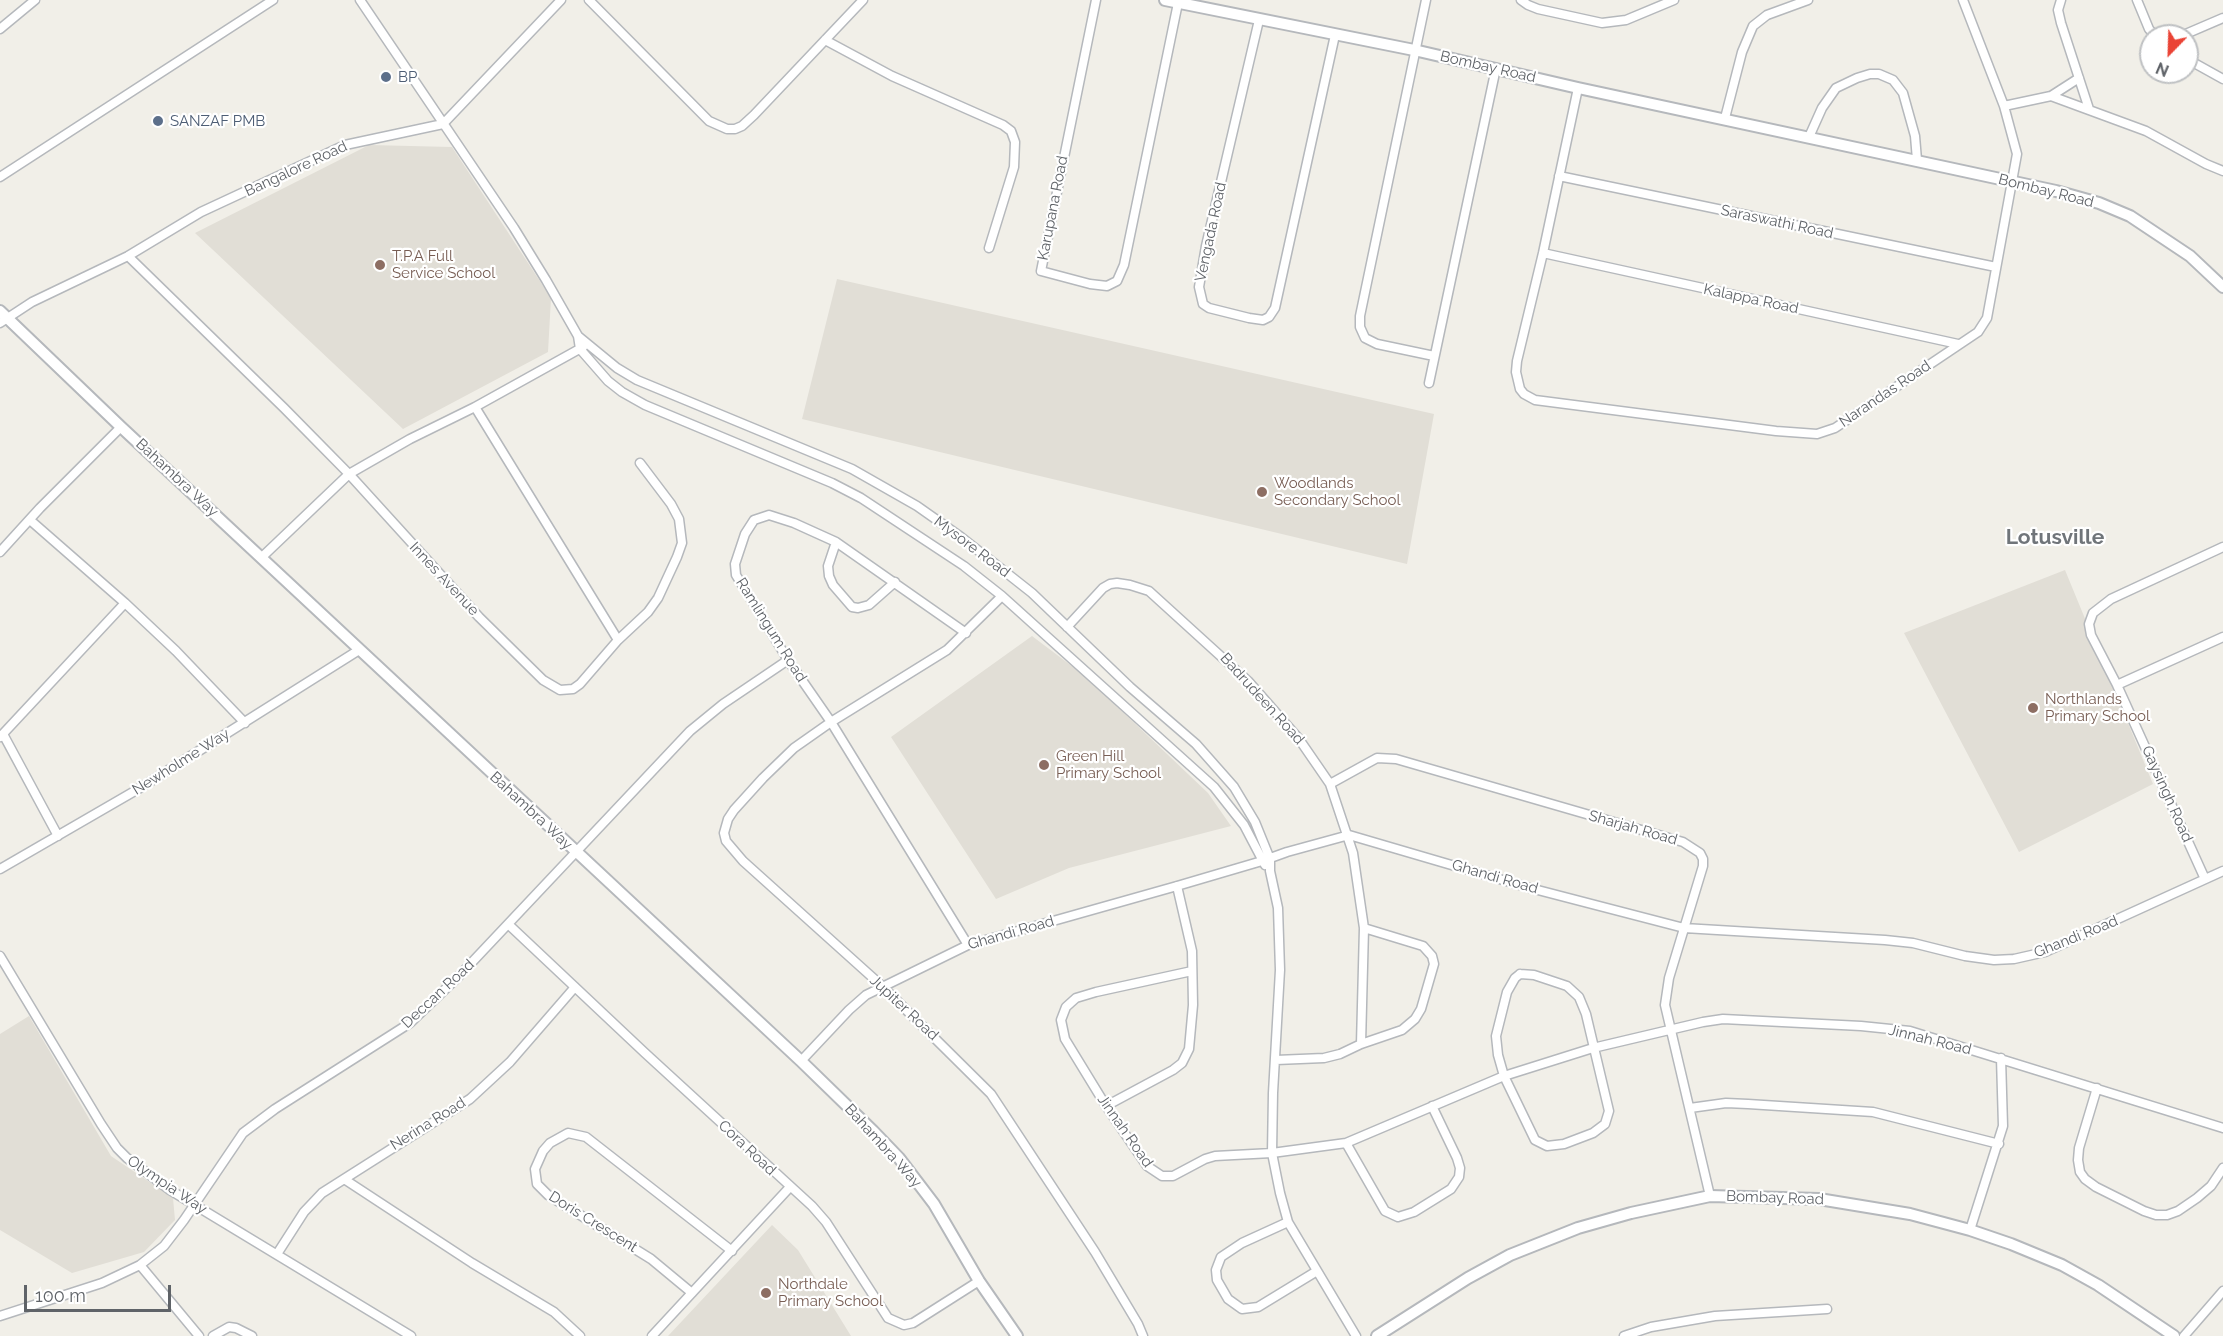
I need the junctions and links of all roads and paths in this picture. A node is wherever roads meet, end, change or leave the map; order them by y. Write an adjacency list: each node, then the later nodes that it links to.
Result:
1 (36, 0): 21 (street)
2 (273, 0): 39 (street)
3 (360, 0): 34 (street)
4 (561, 0): 34 (street)
5 (589, 0): 23 (street)
6 (863, 0): 23 (street)
7 (1095, 0): 16 (street, Karupana Road)
8 (1166, 0): 16 (street, Bombay Road)
9 (1426, 0): 24 (street)
10 (1521, 0): 11 (street)
11 (1674, 0)
12 (1808, 0): 33 (street)
13 (1964, 0): 31 (street, Narandas Road)
14 (2061, 0): 27 (street)
15 (2137, 0): 19 (street)
16 (1178, 3): 18 (street, Bombay Road)
17 (2223, 18): 20 (street)
18 (1259, 20): 22 (street, Bombay Road); 22 (street, Vengada Road)
19 (2147, 24)
20 (2199, 28)
21 (0, 29)
22 (1335, 35): 24 (street, Bombay Road)
23 (825, 40): 41 (street)
24 (1414, 50): 26 (street, Bombay Road); 49 (street)
25 (2199, 66): 28 (street)
26 (1496, 68): 29 (street, Bombay Road); 49 (street)
27 (2079, 78): 30 (street); 32 (street)
28 (2223, 79)
29 (1578, 88): 33 (street, Bombay Road); 38 (street)
30 (2050, 96): 31 (street); 32 (street)
31 (2004, 106): 40 (street, Narandas Road)
32 (2090, 109): 37 (street)
33 (1725, 118): 35 (street, Bombay Road)
34 (443, 124): 43 (street, Bangalore Road); 48 (street)
35 (1809, 137): 36 (street, Bombay Road); 36 (street)
36 (1917, 160): 40 (street, Bombay Road)
37 (2223, 171)
38 (1559, 176): 42 (street); 44 (street, Saraswathi Road)
39 (0, 177)
40 (2013, 182): 44 (street, Narandas Road); 45 (street, Bombay Road)
41 (989, 248)
42 (1544, 253): 47 (street, Kalappa Road); 47 (street, Narandas Road)
43 (128, 256): 46 (street, Bangalore Road); 54 (street, Innes Avenue)
44 (1996, 267): 47 (street, Narandas Road)
45 (2223, 288)
46 (2, 318): 52 (street, Bahambra Way)
47 (1958, 344)
48 (584, 346): 51 (street); 61 (street, Mysore Road); 63 (street, Mysore Road)
49 (1434, 356): 50 (street)
50 (1429, 383)
51 (475, 407): 54 (street); 66 (street)
52 (121, 427): 55 (street); 59 (street, Bahambra Way)
53 (640, 463): 66 (street, Innes Avenue)
54 (349, 474): 59 (street); 66 (street, Innes Avenue)
55 (30, 520): 58 (street); 62 (street)
56 (836, 542): 60 (street, Ramlingum Road); 60 (street); 68 (street, Ramlingum Road)
57 (2223, 547): 69 (street, Gaysingh Road)
58 (0, 552)
59 (262, 557): 67 (street, Bahambra Way)
60 (895, 582): 64 (street, Ramlingum Road)
61 (1002, 597): 64 (street); 77 (street, Mysore Road)
62 (125, 603): 70 (street); 72 (street)
63 (1067, 627): 73 (street, Badrudeen Road); 77 (street, Mysore Road)
64 (966, 633): 71 (street)
65 (2223, 637): 69 (street)
66 (618, 640)
67 (359, 650): 70 (street, Newholme Way); 76 (street, Bahambra Way)
68 (788, 660): 71 (street, Ramlingum Road); 76 (street, Deccan Road)
69 (2117, 685): 80 (street, Gaysingh Road)
70 (245, 723): 75 (street, Newholme Way)
71 (831, 723): 85 (street, Ramlingum Road); 88 (street, Jupiter Road)
72 (2, 735): 75 (street)
73 (1330, 784): 74 (street, Badrudeen Road); 84 (street, Sharjah Road)
74 (1349, 835): 77 (street, Ghandi Road); 83 (street, Badrudeen Road); 84 (street, Ghandi Road)
75 (58, 837): 78 (street, Newholme Way)
76 (576, 853): 82 (street, Deccan Road); 95 (street, Bahambra Way)
77 (1266, 860): 81 (street, Ghandi Road); 94 (street, Mysore Road)
78 (0, 869)
79 (2223, 871): 80 (street, Ghandi Road)
80 (2205, 879): 84 (street, Ghandi Road)
81 (1177, 886): 85 (street, Ghandi Road); 87 (street)
82 (508, 924): 89 (street, Cora Road); 109 (street, Deccan Road)
83 (1364, 928): 91 (street, Badrudeen Road); 91 (street)
84 (1684, 928): 90 (street, Sharjah Road)
85 (968, 945): 88 (street, Ghandi Road)
86 (0, 956): 109 (street, Olympia Way)
87 (1192, 971): 98 (street); 98 (street, Jinnah Road)
88 (882, 986): 95 (street, Ghandi Road); 128 (street, Jupiter Road)
89 (575, 987): 106 (street, Nerina Road); 107 (street, Cora Road)
90 (1670, 1030): 92 (street, Jinnah Road); 93 (street, Jinnah Road); 100 (street, Sharjah Road)
91 (1361, 1044): 94 (street)
92 (1593, 1048): 96 (street, Jinnah Road); 96 (street); 96 (street)
93 (2001, 1058): 97 (street, Jinnah Road); 103 (street)
94 (1276, 1060): 104 (street, Mysore Road)
95 (801, 1061): 116 (street, Bahambra Way)
96 (1504, 1076): 99 (street, Jinnah Road)
97 (2097, 1088): 101 (street, Jinnah Road); 105 (street)
98 (1106, 1106): 104 (street, Jinnah Road)
99 (1432, 1106): 102 (street, Jinnah Road); 102 (street)
100 (1690, 1108): 103 (street); 108 (street, Sharjah Road)
101 (2223, 1128)
102 (1346, 1143): 104 (street, Jinnah Road)
103 (1999, 1144): 111 (street)
104 (1272, 1153): 110 (street, Mysore Road)
105 (2223, 1168)
106 (344, 1179): 113 (street, Nerina Road); 125 (street)
107 (790, 1187): 112 (street); 116 (street, Cora Road)
108 (1710, 1196): 111 (street, Bombay Road); 130 (street, Bombay Road)
109 (195, 1204): 113 (street, Olympia Way); 114 (street, Deccan Road)
110 (1288, 1222): 115 (street, Mysore Road); 115 (street)
111 (1970, 1230): 132 (street, Bombay Road)
112 (732, 1251): 118 (street); 118 (street, Doris Crescent)
113 (277, 1254): 124 (street, Olympia Way)
114 (140, 1265): 120 (street, Deccan Road); 121 (street)
115 (1317, 1271): 129 (street, Mysore Road)
116 (979, 1281): 127 (street, Bahambra Way)
117 (2223, 1291): 133 (street)
118 (692, 1293): 126 (street)
119 (1827, 1309): 131 (street)
120 (0, 1316)
121 (199, 1336)
122 (213, 1336): 123 (street)
123 (252, 1336)
124 (411, 1336)
125 (580, 1336)
126 (652, 1336)
127 (1017, 1336)
128 (1143, 1336)
129 (1356, 1336)
130 (1377, 1336)
131 (1624, 1336)
132 (2174, 1336)
133 (2184, 1336)

